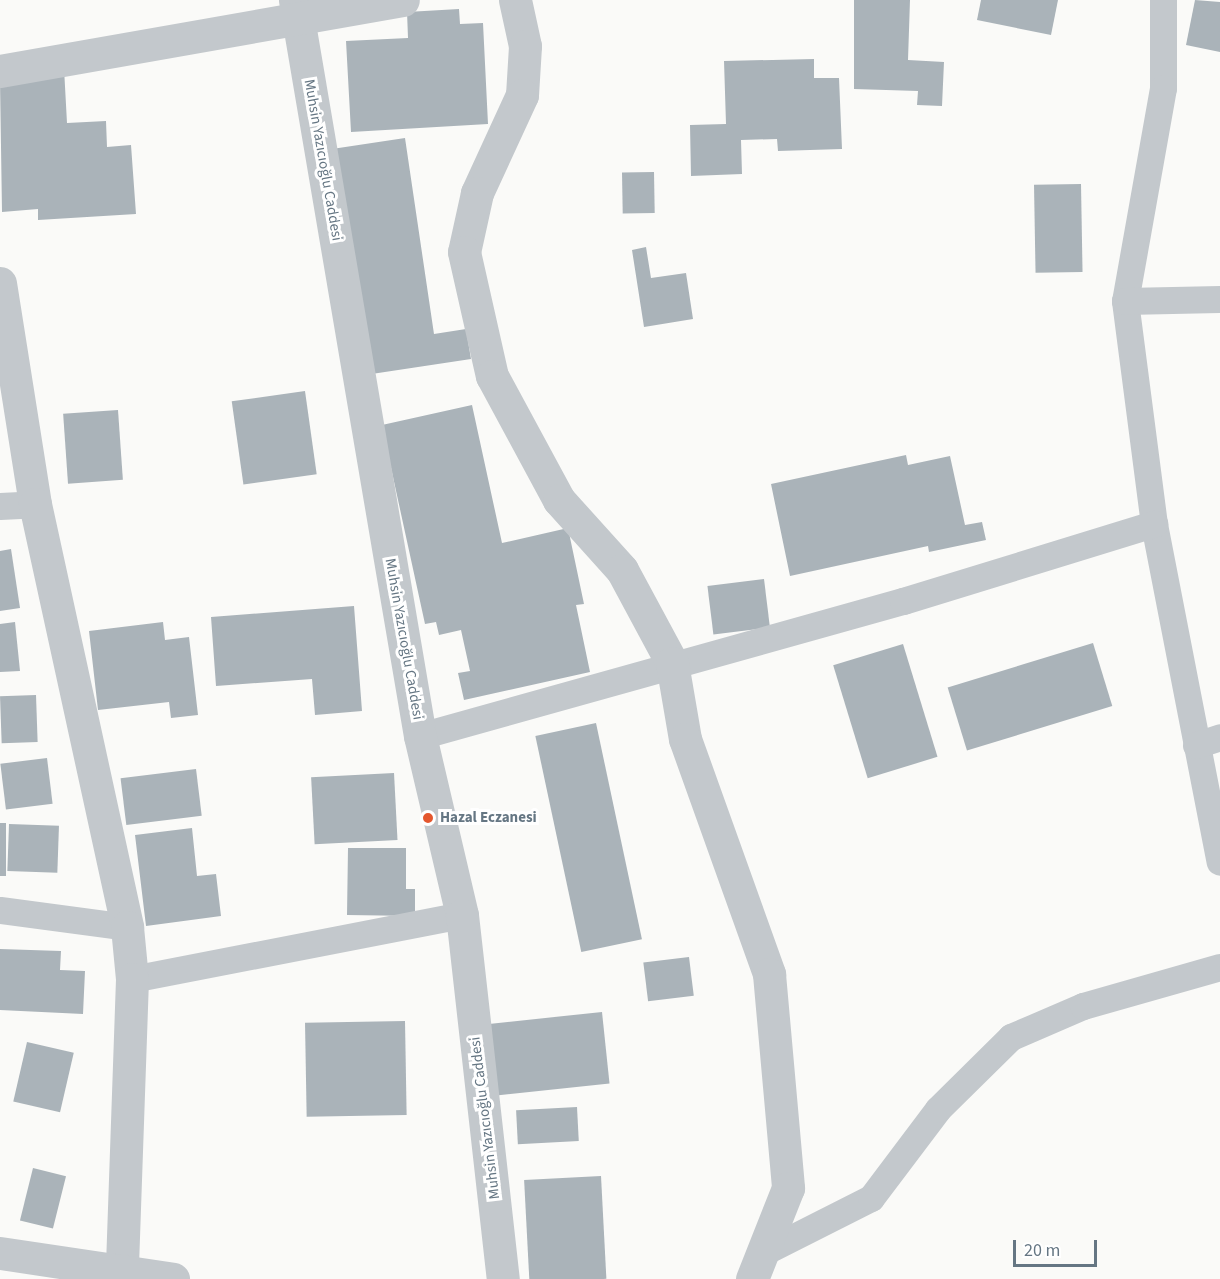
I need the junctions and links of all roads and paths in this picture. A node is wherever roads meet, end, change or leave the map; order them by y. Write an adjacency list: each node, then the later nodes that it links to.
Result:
1 (403, 0): 4 (street)
2 (515, 0): 12 (street)
3 (1163, 0): 8 (street)
4 (297, 11): 5 (street); 13 (street, Muhsin Yazıcıoğlu Caddesi)
5 (0, 71)
6 (0, 284): 9 (street)
7 (1220, 299): 8 (street)
8 (1125, 301): 11 (street)
9 (34, 504): 10 (street); 18 (street)
10 (0, 506)
11 (1154, 524): 12 (street); 14 (street)
12 (672, 663): 13 (street); 22 (street)
13 (420, 736): 17 (street, Muhsin Yazıcıoğlu Caddesi)
14 (1208, 741): 15 (street)
15 (1220, 862)
16 (0, 910): 18 (street)
17 (462, 915): 20 (street); 25 (street, Muhsin Yazıcıoğlu Caddesi)
18 (127, 927): 20 (street)
19 (1220, 967): 22 (street)
20 (132, 979): 23 (street)
21 (0, 1253): 23 (street)
22 (757, 1266)
23 (124, 1275): 24 (street)
24 (173, 1279)
25 (503, 1279)

